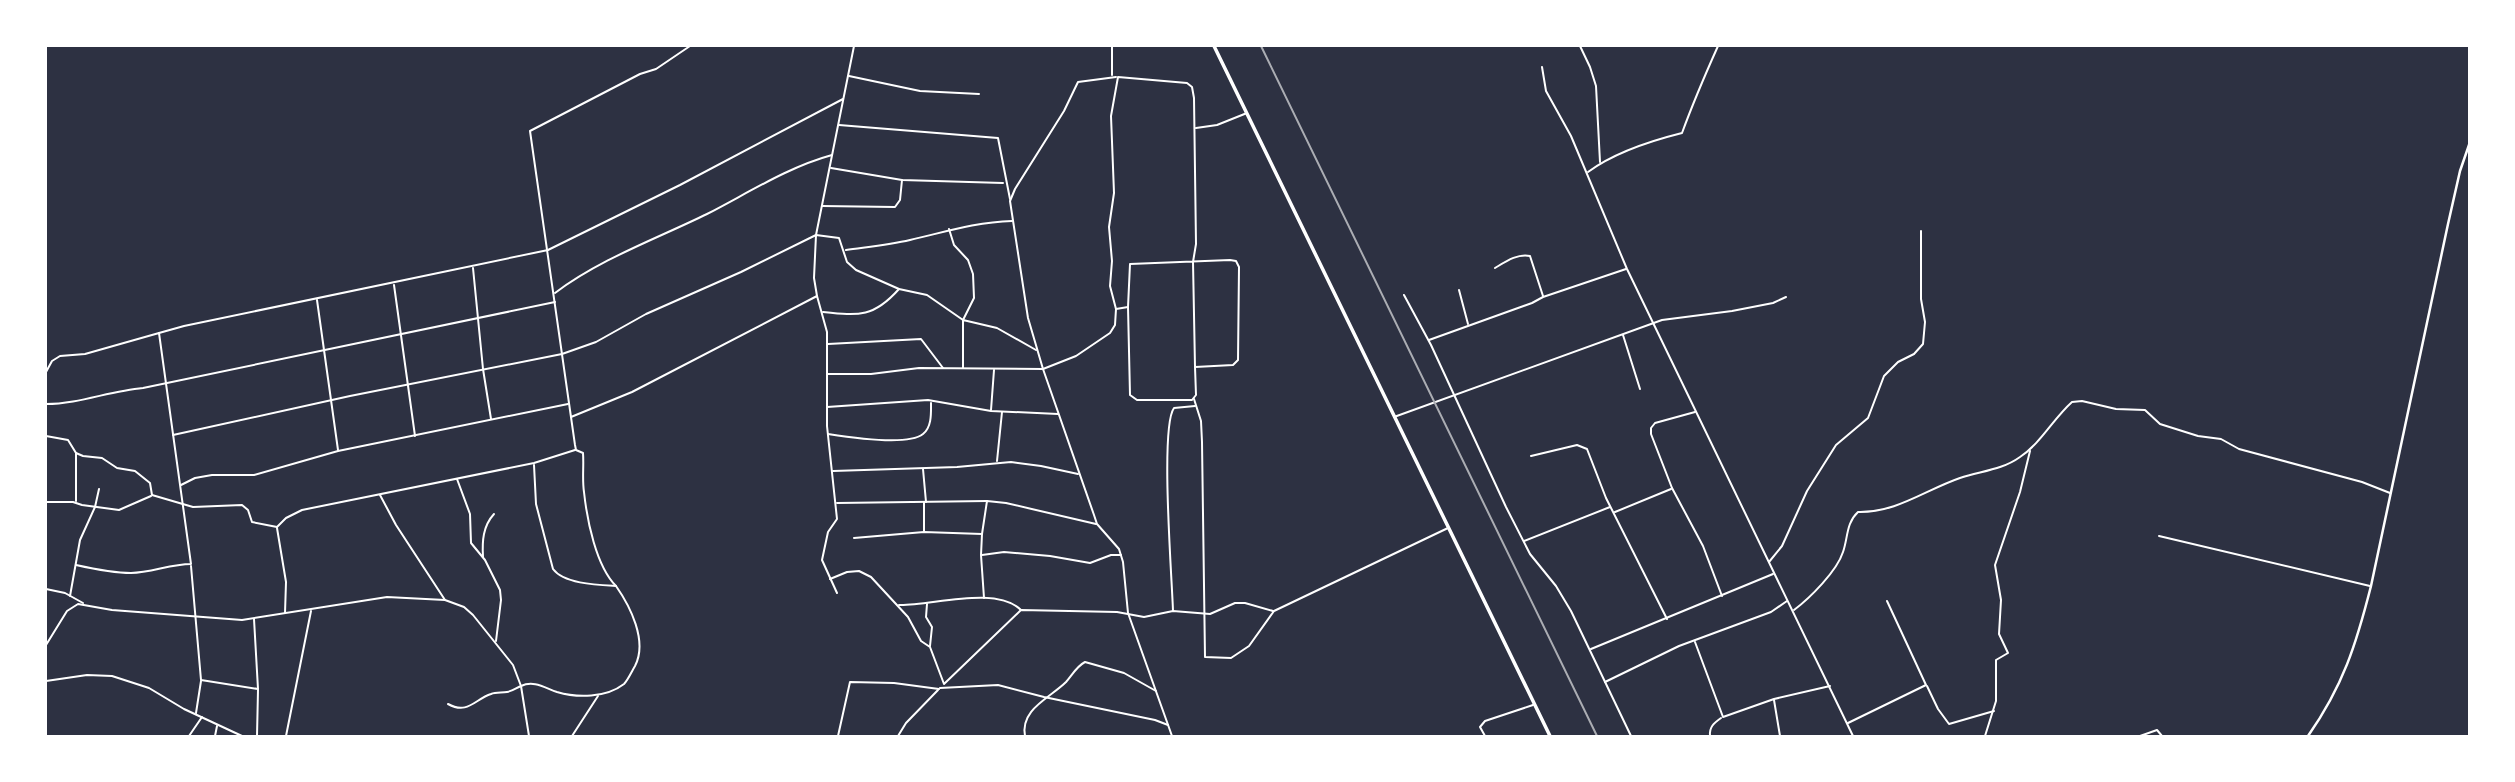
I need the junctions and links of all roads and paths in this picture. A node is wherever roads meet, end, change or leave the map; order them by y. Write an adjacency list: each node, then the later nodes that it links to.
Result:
1 (690, 46): 29 (street)
2 (854, 46): 8 (street)
3 (1112, 46): 9 (street)
4 (1214, 46): 13 (highway)
5 (1580, 46): 18 (street)
6 (1718, 46): 18 (street)
7 (1542, 67): 20 (street)
8 (848, 76): 11 (street); 12 (street)
9 (1112, 76): 10 (street); 23 (street)
10 (1118, 77): 15 (street); 46 (street)
11 (979, 94)
12 (843, 99): 14 (street); 29 (street)
13 (1247, 113): 15 (street); 84 (highway)
14 (838, 125): 17 (street); 22 (street)
15 (1195, 128): 31 (street)
16 (2469, 142): 105 (street)
17 (832, 155): 19 (street); 38 (street)
18 (1600, 163): 20 (street)
19 (830, 168): 21 (street); 24 (street)
20 (1587, 174): 34 (street)
21 (902, 180): 22 (street); 24 (street)
22 (1005, 183): 23 (street)
23 (1010, 201): 25 (street)
24 (821, 206): 28 (street)
25 (1013, 221): 26 (street); 58 (street)
26 (949, 229): 30 (street); 49 (street)
27 (1921, 231): 128 (street)
28 (816, 234): 30 (street); 40 (street); 59 (street)
29 (548, 250): 32 (street); 38 (street)
30 (845, 250): 36 (street)
31 (1193, 262): 45 (street); 60 (street); 60 (street)
32 (472, 267): 35 (street); 48 (street)
33 (1495, 268): 41 (street)
34 (1627, 269): 41 (street); 50 (street)
35 (394, 284): 43 (street); 53 (street)
36 (899, 289): 47 (street); 49 (street)
37 (1459, 290): 51 (street)
38 (554, 293): 44 (street)
39 (1404, 295): 55 (street)
40 (817, 296): 47 (street); 83 (street)
41 (1543, 297): 51 (street)
42 (1786, 297): 50 (street)
43 (317, 299): 52 (street); 57 (street)
44 (555, 302): 48 (street); 59 (street)
45 (1128, 307): 46 (street); 72 (street)
46 (1116, 309): 65 (street)
47 (822, 312): 56 (street)
48 (478, 318): 53 (street); 61 (street)
49 (963, 320): 58 (street); 63 (street)
50 (1654, 323): 54 (street); 81 (street)
51 (1468, 325): 55 (street)
52 (159, 333): 66 (street); 68 (street)
53 (401, 334): 57 (street); 69 (street)
54 (1623, 334): 70 (street); 71 (street)
55 (1429, 340): 71 (street)
56 (827, 344): 62 (street); 67 (street)
57 (323, 350): 68 (street); 73 (street)
58 (1038, 351): 65 (street)
59 (562, 354): 61 (street); 76 (street)
60 (1195, 367): 72 (street)
61 (483, 369): 69 (street); 85 (street)
62 (944, 369): 63 (street); 67 (street)
63 (963, 369): 64 (street)
64 (994, 369): 65 (street); 79 (street)
65 (1043, 369): 82 (street)
66 (46, 372)
67 (827, 373): 78 (street)
68 (167, 382): 75 (street); 87 (street)
69 (409, 385): 73 (street); 89 (street)
70 (1640, 389)
71 (1454, 396): 84 (street); 124 (street)
72 (1194, 399): 77 (street)
73 (332, 400): 87 (street); 92 (street)
74 (931, 401): 78 (street); 79 (street); 86 (street)
75 (46, 404)
76 (569, 404): 83 (street); 85 (street)
77 (1196, 406): 148 (street); 153 (street)
78 (827, 407): 86 (street)
79 (991, 411): 80 (street)
80 (1002, 412): 82 (street); 95 (street)
81 (1696, 412): 102 (street); 128 (street)
82 (1059, 414): 99 (street)
83 (570, 417): 90 (street)
84 (1394, 417): 119 (highway)
85 (491, 420): 89 (street)
86 (828, 434): 98 (street)
87 (173, 435): 101 (street)
88 (46, 436): 93 (street)
89 (415, 437): 92 (street)
90 (576, 450): 96 (street); 133 (street)
91 (2030, 450): 105 (street); 150 (street); 177 (street)
92 (338, 451): 101 (street)
93 (76, 453): 106 (street); 109 (street)
94 (1531, 456): 114 (street)
95 (997, 462): 97 (street); 99 (street)
96 (534, 463): 100 (street); 133 (street)
97 (923, 468): 98 (street); 110 (street)
98 (832, 471): 111 (street)
99 (1079, 474): 117 (street)
100 (457, 478): 104 (street); 127 (street)
101 (180, 486): 112 (street)
102 (1672, 488): 115 (street); 138 (street)
103 (99, 489): 113 (street)
104 (380, 494): 118 (street); 140 (street)
105 (2391, 494): 134 (street)
106 (152, 495): 112 (street); 113 (street)
107 (987, 501): 110 (street); 117 (street); 121 (street)
108 (46, 502): 109 (street)
109 (76, 502): 113 (street)
110 (925, 502): 111 (street); 120 (street)
111 (836, 503): 132 (street)
112 (183, 505): 118 (street); 130 (street)
113 (94, 507): 129 (street)
114 (1611, 507): 115 (street); 124 (street)
115 (1614, 513): 156 (street)
116 (494, 514): 127 (street)
117 (1097, 524): 126 (street)
118 (277, 527): 151 (street)
119 (1449, 528): 149 (street); 176 (highway)
120 (924, 533): 121 (street); 123 (street)
121 (982, 534): 125 (street)
122 (2159, 536): 134 (street)
123 (854, 538)
124 (1523, 541): 161 (street)
125 (981, 555): 126 (street); 139 (street)
126 (1121, 555): 152 (street)
127 (483, 558): 158 (street)
128 (1769, 563): 131 (street)
129 (76, 565): 130 (street); 137 (street)
130 (191, 565): 154 (street)
131 (1774, 574): 138 (street); 141 (street)
132 (830, 579): 136 (street); 145 (street)
133 (616, 586): 172 (street)
134 (2371, 586): 204 (street)
135 (46, 589): 137 (street)
136 (837, 593)
137 (70, 596): 144 (street)
138 (1722, 596): 156 (street)
139 (984, 598): 143 (street); 147 (street)
140 (445, 600): 146 (street); 158 (street)
141 (1787, 601): 150 (street); 157 (street)
142 (1887, 601): 166 (street)
143 (928, 603): 145 (street); 160 (street)
144 (85, 604): 154 (street); 159 (street)
145 (897, 605): 160 (street)
146 (311, 610): 151 (street); 188 (street)
147 (1021, 610): 152 (street); 165 (street)
148 (1173, 611): 152 (street); 153 (street)
149 (1274, 611): 153 (street); 153 (street)
150 (1792, 612): 168 (street)
151 (285, 613): 155 (street)
152 (1128, 613): 171 (street)
153 (1206, 614)
154 (195, 617): 155 (street); 162 (street)
155 (254, 618): 170 (street)
156 (1667, 618): 161 (street)
157 (1695, 640): 164 (street); 179 (street)
158 (496, 642): 167 (street)
159 (46, 646)
160 (930, 647): 165 (street)
161 (1589, 650): 164 (street)
162 (201, 680): 170 (street); 178 (street)
163 (46, 681): 178 (street)
164 (1604, 682): 197 (street)
165 (944, 684): 169 (street)
166 (1926, 685): 177 (street); 181 (street)
167 (521, 686): 172 (street); 175 (street); 189 (street)
168 (1830, 686): 174 (street); 181 (street)
169 (939, 688): 173 (street); 191 (street); 192 (street)
170 (258, 689): 187 (street)
171 (1157, 691): 173 (street); 183 (street)
172 (598, 695): 190 (street)
173 (1044, 697): 183 (street); 193 (street)
174 (1774, 699): 179 (street); 199 (street)
175 (447, 704)
176 (1534, 705): 195 (street); 196 (highway)
177 (1994, 710): 201 (street)
178 (196, 715): 180 (street)
179 (1723, 717): 198 (street)
180 (202, 718): 182 (street); 184 (street)
181 (1847, 723): 200 (street)
182 (217, 725): 185 (street); 186 (street)
183 (1168, 725): 194 (street)
184 (190, 737)
185 (215, 737)
186 (242, 737)
187 (257, 737)
188 (286, 737)
189 (529, 737)
190 (572, 737)
191 (838, 737)
192 (898, 737)
193 (1025, 737)
194 (1172, 737)
195 (1485, 737)
196 (1550, 737)
197 (1630, 737)
198 (1710, 737)
199 (1780, 737)
200 (1853, 737)
201 (1984, 737)
202 (2140, 737): 203 (street)
203 (2162, 737)
204 (2308, 737)

